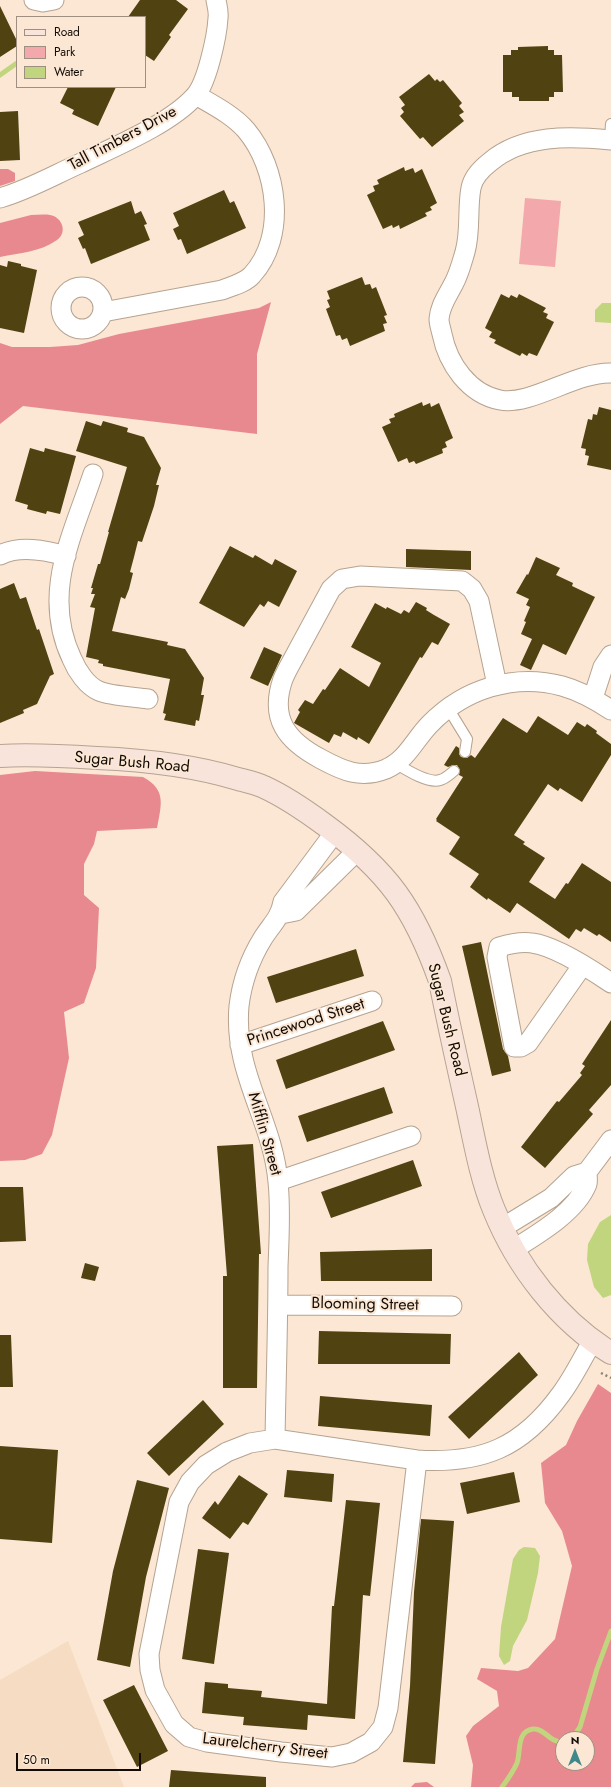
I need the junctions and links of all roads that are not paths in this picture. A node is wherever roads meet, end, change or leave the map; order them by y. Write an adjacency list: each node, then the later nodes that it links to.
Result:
1 (34, 0): 2 (street)
2 (54, 0)
3 (216, 0): 4 (street, Tall Timbers Drive)
4 (196, 95): 6 (street, Tall Timbers Drive); 7 (street)
5 (611, 134): 8 (street)
6 (0, 198)
7 (103, 312)
8 (611, 373)
9 (93, 474): 11 (street)
10 (0, 555): 11 (street)
11 (66, 556): 15 (street)
12 (611, 655): 14 (street)
13 (497, 685): 14 (street); 16 (street); 20 (street)
14 (593, 698): 17 (street)
15 (148, 699)
16 (448, 708): 18 (lane); 20 (street)
17 (611, 710)
18 (465, 752)
19 (0, 756): 22 (street, Sugar Bush Road)
20 (395, 763): 21 (lane)
21 (454, 771)
22 (335, 832): 23 (street, Sugar Bush Road); 24 (street, Mifflin Street)
23 (358, 850): 24 (street); 35 (street, Sugar Bush Road)
24 (280, 914): 28 (street, Mifflin Street)
25 (582, 966): 25 (street); 26 (street)
26 (611, 983)
27 (372, 1002): 28 (street, Princewood Street)
28 (240, 1045): 32 (street, Mifflin Street)
29 (411, 1136): 32 (street)
30 (611, 1140): 31 (street)
31 (587, 1172): 33 (street); 34 (street)
32 (278, 1181): 37 (street, Mifflin Street)
33 (551, 1198): 34 (street); 35 (street)
34 (564, 1214): 36 (street)
35 (502, 1228): 36 (street, Sugar Bush Road)
36 (514, 1249): 39 (street, Sugar Bush Road)
37 (278, 1305): 38 (street, Blooming Street); 41 (street, Mifflin Street)
38 (452, 1306)
39 (592, 1342): 40 (street, Sugar Bush Road); 42 (street, Laurelcherry Street)
40 (611, 1353)
41 (275, 1439): 42 (street, Laurelcherry Street); 42 (street, Laurelcherry Street)
42 (417, 1460)

